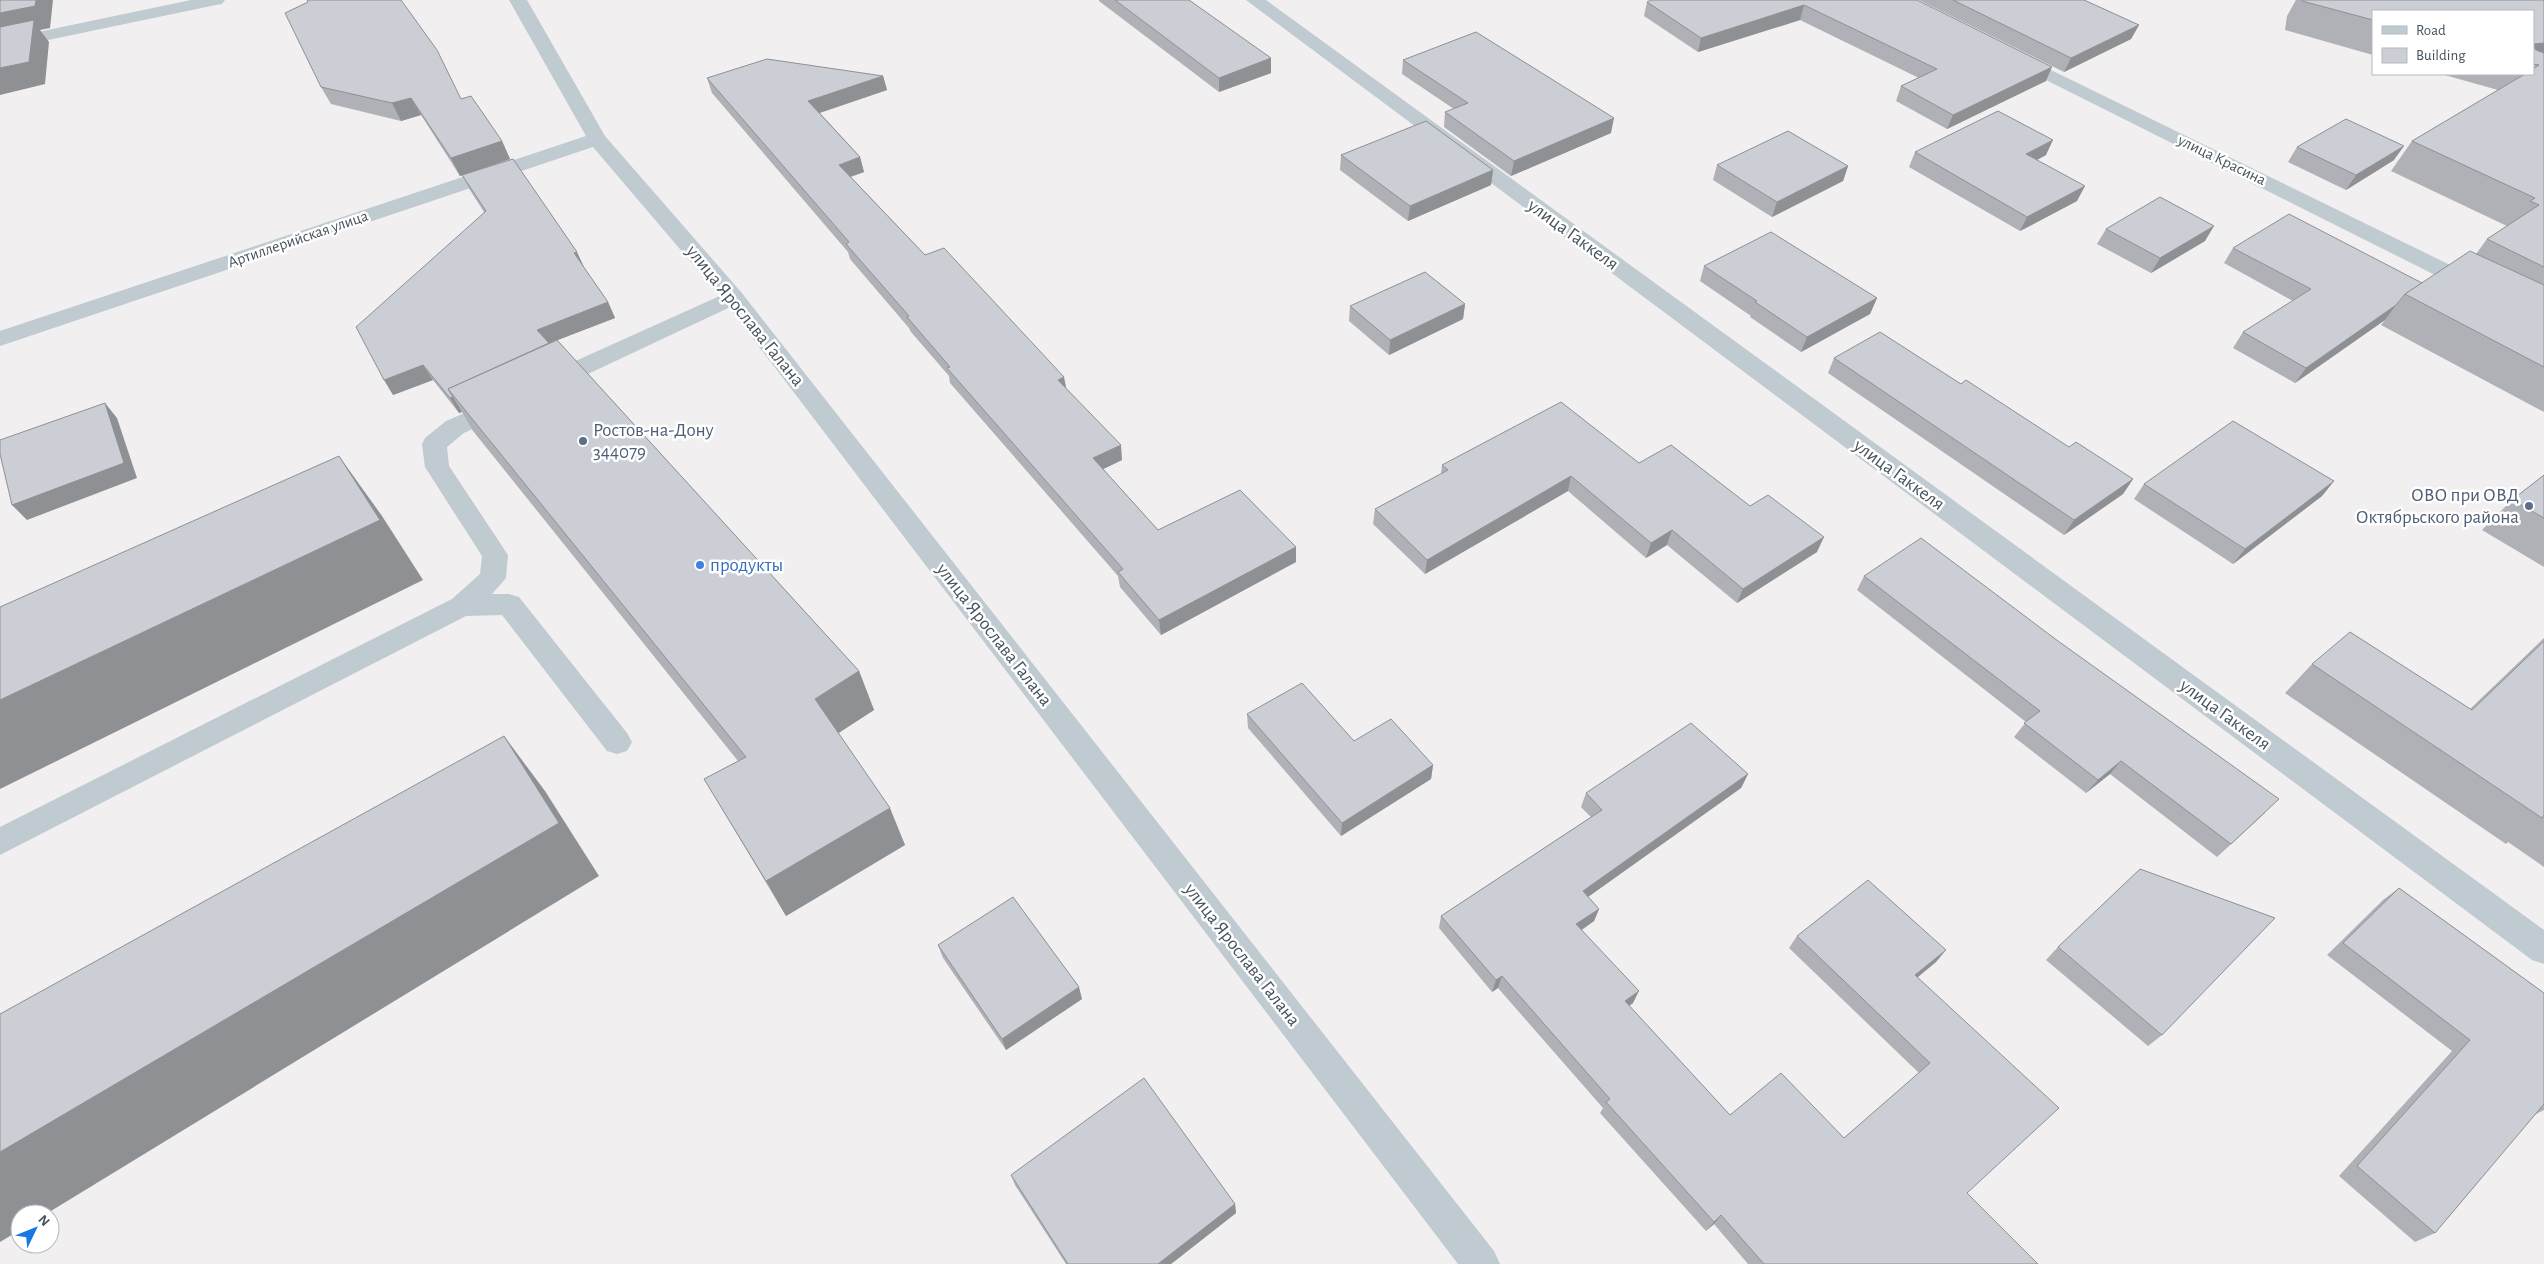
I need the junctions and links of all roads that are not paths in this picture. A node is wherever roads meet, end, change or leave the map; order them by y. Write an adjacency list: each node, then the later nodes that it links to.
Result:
1 (216, 0): 4 (street)
2 (518, 0): 6 (street, улица Ярослава Галана)
3 (1255, 0): 13 (street, улица Гаккеля)
4 (0, 45)
5 (1999, 49): 7 (street, улица Красина)
6 (597, 139): 8 (street, улица Ярослава Галана); 9 (street, Артиллерийская улица)
7 (2490, 294)
8 (733, 297): 10 (street); 14 (street, улица Ярослава Галана)
9 (0, 339)
10 (462, 606): 11 (street); 12 (street)
11 (616, 742)
12 (0, 842)
13 (2544, 949)
14 (1481, 1264)

